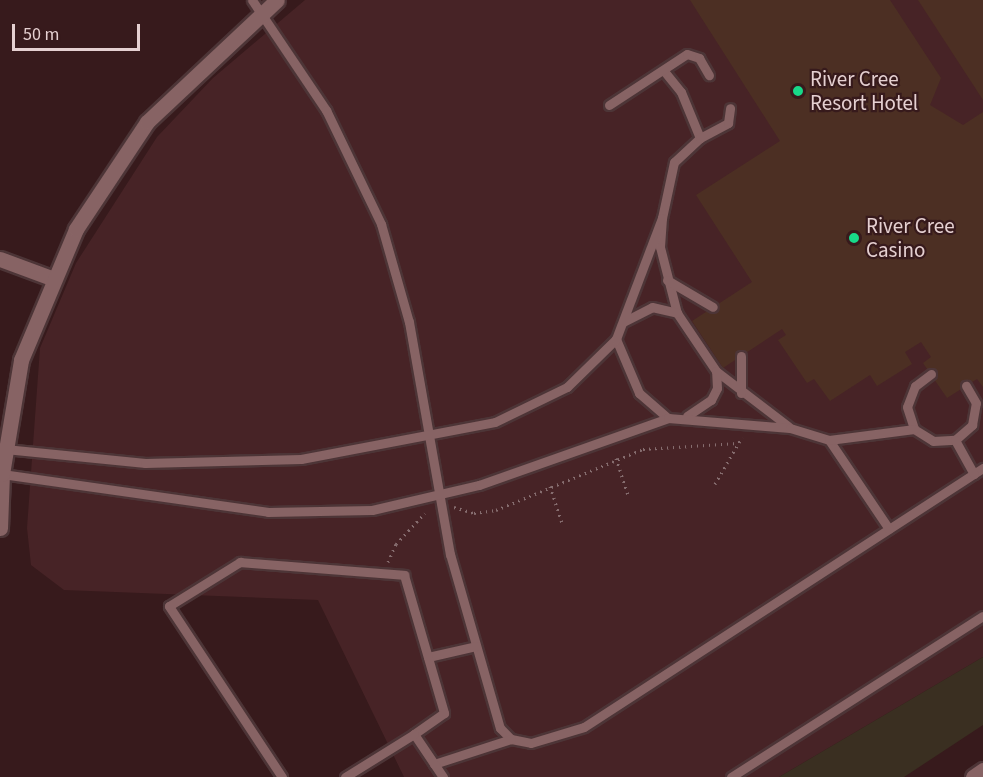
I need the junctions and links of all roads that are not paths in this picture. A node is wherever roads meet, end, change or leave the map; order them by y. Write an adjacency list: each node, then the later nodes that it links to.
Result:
1 (277, 0): 2 (street)
2 (256, 6): 10 (street); 25 (lane)
3 (664, 71): 4 (lane); 5 (lane); 7 (lane)
4 (709, 75)
5 (609, 105)
6 (730, 108): 7 (lane)
7 (700, 138): 8 (lane)
8 (662, 218): 11 (lane); 14 (lane)
9 (0, 259): 10 (street)
10 (51, 278): 28 (street)
11 (667, 280): 12 (lane); 13 (lane)
12 (713, 307)
13 (677, 313): 14 (lane); 17 (lane)
14 (626, 321): 15 (lane)
15 (616, 339): 22 (lane); 25 (lane)
16 (741, 356): 20 (lane)
17 (716, 371): 20 (lane); 21 (lane)
18 (931, 374): 24 (lane)
19 (966, 386): 27 (lane)
20 (741, 393): 23 (lane)
21 (685, 417): 22 (lane); 23 (lane)
22 (668, 418): 32 (lane)
23 (790, 428): 26 (lane)
24 (914, 429): 26 (lane); 27 (lane)
25 (429, 438): 28 (lane); 32 (lane)
26 (829, 440): 34 (lane)
27 (955, 440): 31 (lane)
28 (5, 449): 30 (street)
29 (983, 468): 31 (lane)
30 (2, 474): 32 (lane); 33 (street)
31 (974, 474): 34 (lane)
32 (438, 494): 36 (lane)
33 (0, 528)
34 (889, 529): 39 (lane)
35 (983, 616): 45 (lane)
36 (476, 646): 37 (lane); 39 (lane)
37 (428, 657): 38 (lane); 42 (lane)
38 (414, 734): 40 (lane); 43 (lane)
39 (511, 739): 40 (lane)
40 (434, 764): 44 (lane)
41 (983, 770): 46 (street)
42 (282, 777)
43 (345, 777)
44 (443, 777)
45 (731, 777)
46 (973, 777)

